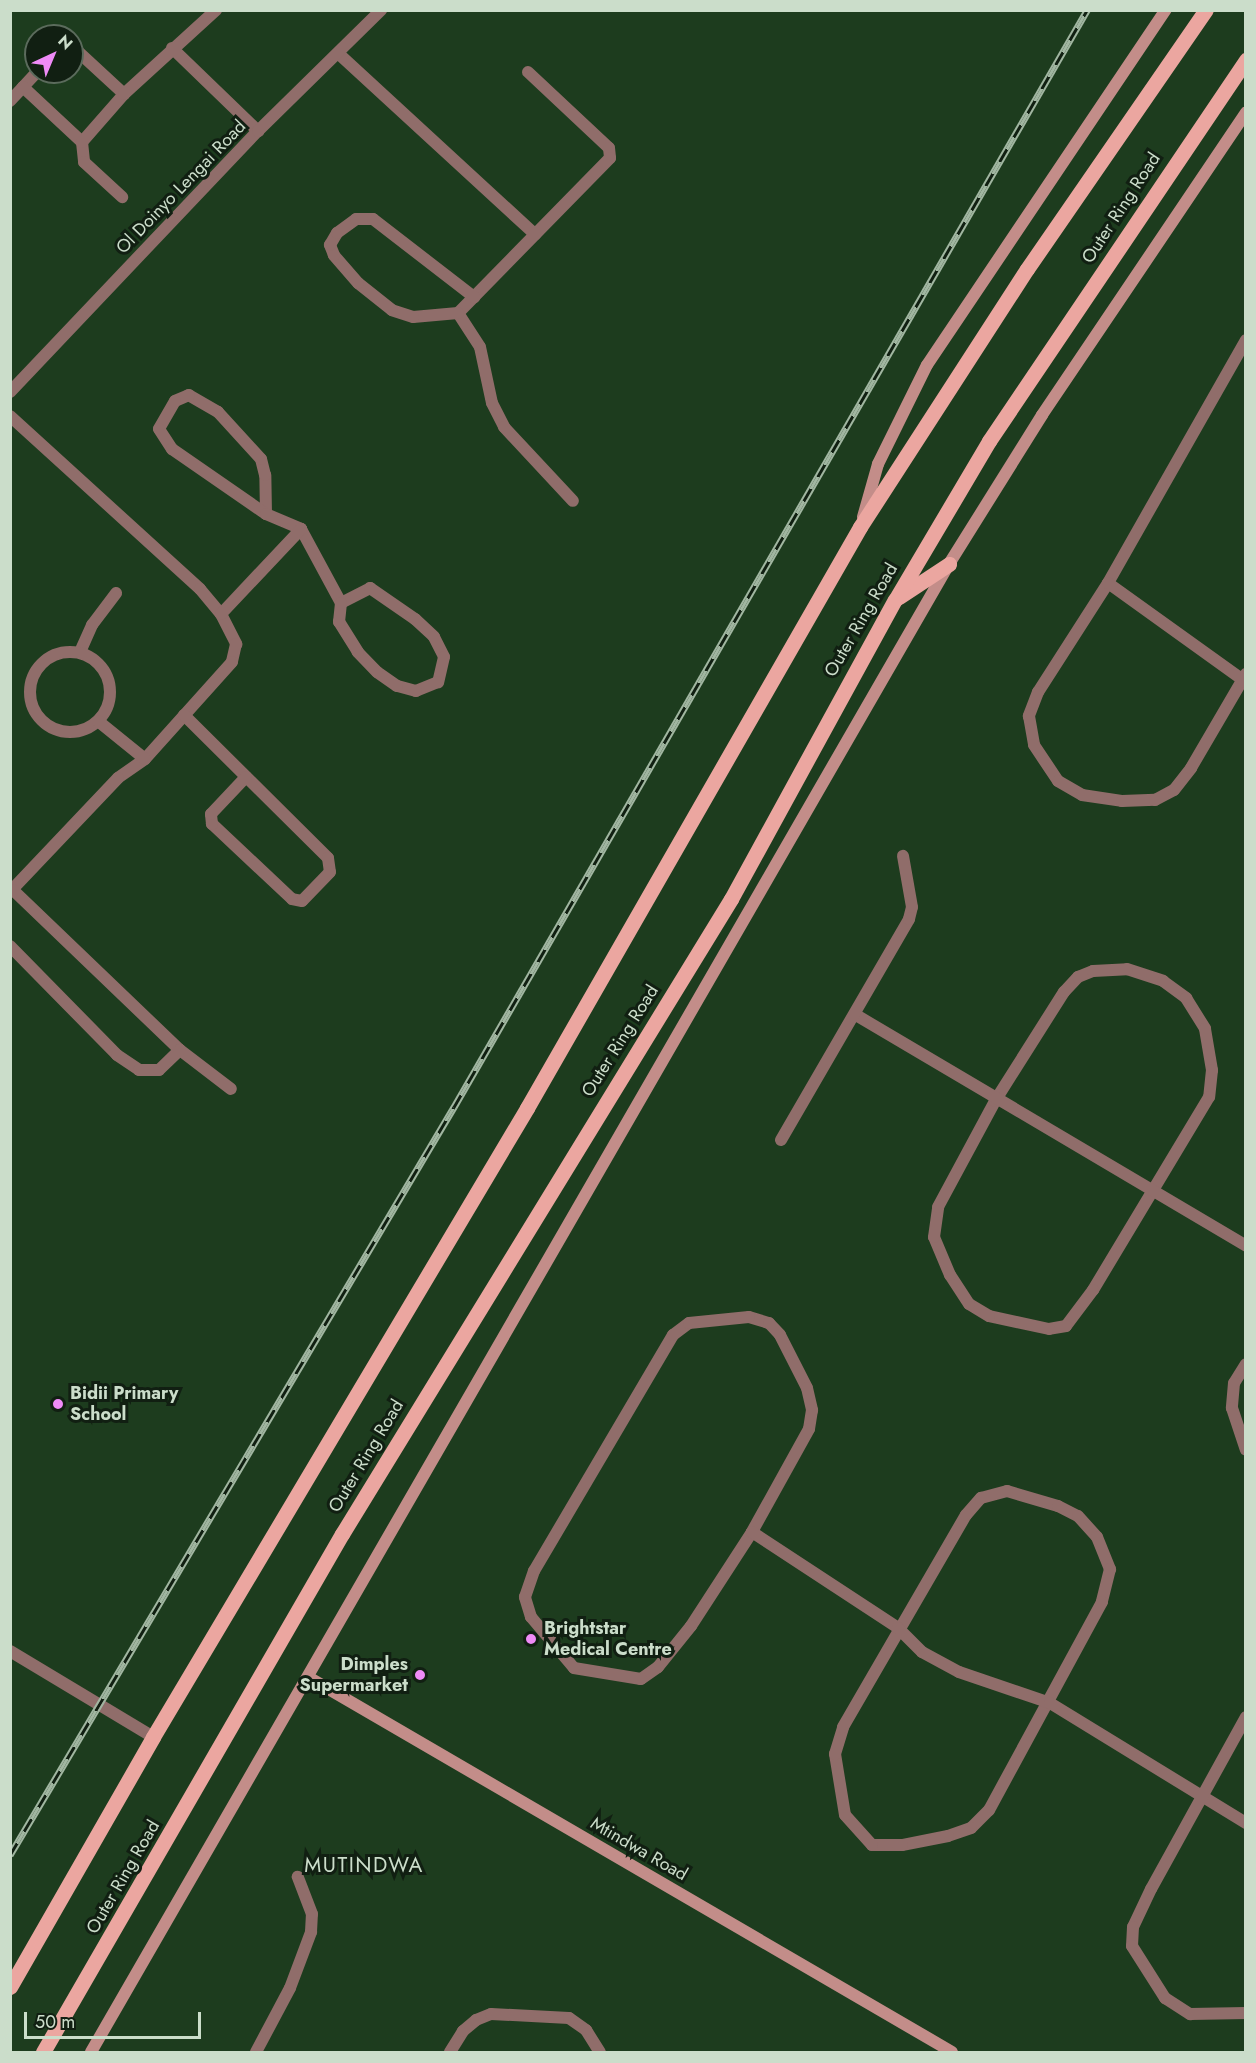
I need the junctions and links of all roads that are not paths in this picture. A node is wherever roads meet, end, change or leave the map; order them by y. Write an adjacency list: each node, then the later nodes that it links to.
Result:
1 (381, 10): 6 (street, Ol Doinyo Lengai Road)
2 (1166, 10): 26 (main road)
3 (1206, 10): 26 (main road)
4 (210, 12): 5 (street)
5 (172, 48): 12 (street); 15 (street)
6 (340, 55): 15 (street, Ol Doinyo Lengai Road); 18 (street)
7 (84, 57): 12 (street)
8 (1245, 60): 31 (main road, Outer Ring Road)
9 (528, 72): 18 (street)
10 (26, 84): 11 (street)
11 (23, 87): 13 (street); 16 (street)
12 (124, 94): 16 (street)
13 (10, 100)
14 (1245, 112): 28 (main road)
15 (258, 131): 22 (street, Ol Doinyo Lengai Road)
16 (82, 142): 17 (street)
17 (122, 197)
18 (535, 234): 19 (street)
19 (474, 297): 20 (street); 20 (street)
20 (458, 313): 24 (street)
21 (1245, 340): 29 (street)
22 (10, 392)
23 (10, 416): 33 (street)
24 (573, 501)
25 (266, 514): 25 (street); 27 (street)
26 (860, 527): 58 (main road)
27 (300, 529): 32 (street); 33 (street)
28 (949, 564): 31 (main road); 55 (main road)
29 (1108, 584): 35 (street); 35 (street)
30 (116, 593): 34 (street)
31 (895, 600): 64 (main road, Outer Ring Road)
32 (341, 603): 32 (street)
33 (221, 614): 36 (street)
34 (80, 652): 37 (street); 37 (street)
35 (1244, 679)
36 (184, 715): 38 (street); 39 (street)
37 (98, 722): 38 (street)
38 (146, 759): 41 (street)
39 (246, 777): 39 (street)
40 (903, 856): 43 (street)
41 (12, 891): 44 (street)
42 (10, 946): 44 (street)
43 (856, 1015): 46 (street); 47 (street)
44 (180, 1050): 45 (street)
45 (231, 1089)
46 (995, 1101): 48 (street); 48 (street); 48 (street)
47 (781, 1140)
48 (1153, 1188): 49 (street)
49 (1245, 1246)
50 (1245, 1364): 51 (street)
51 (1245, 1450)
52 (752, 1532): 52 (street); 53 (street)
53 (898, 1628): 56 (street); 56 (street); 56 (street)
54 (10, 1651): 58 (street)
55 (308, 1677): 65 (main road); 69 (main road, Mtindwa Road)
56 (1050, 1703): 59 (street)
57 (1245, 1718): 59 (street)
58 (153, 1737): 62 (main road)
59 (1200, 1796): 60 (street); 63 (street)
60 (1245, 1822)
61 (298, 1876): 66 (street)
62 (10, 1987)
63 (1245, 2013)
64 (43, 2052)
65 (91, 2052)
66 (256, 2052)
67 (450, 2052): 68 (street)
68 (600, 2052)
69 (952, 2052)

